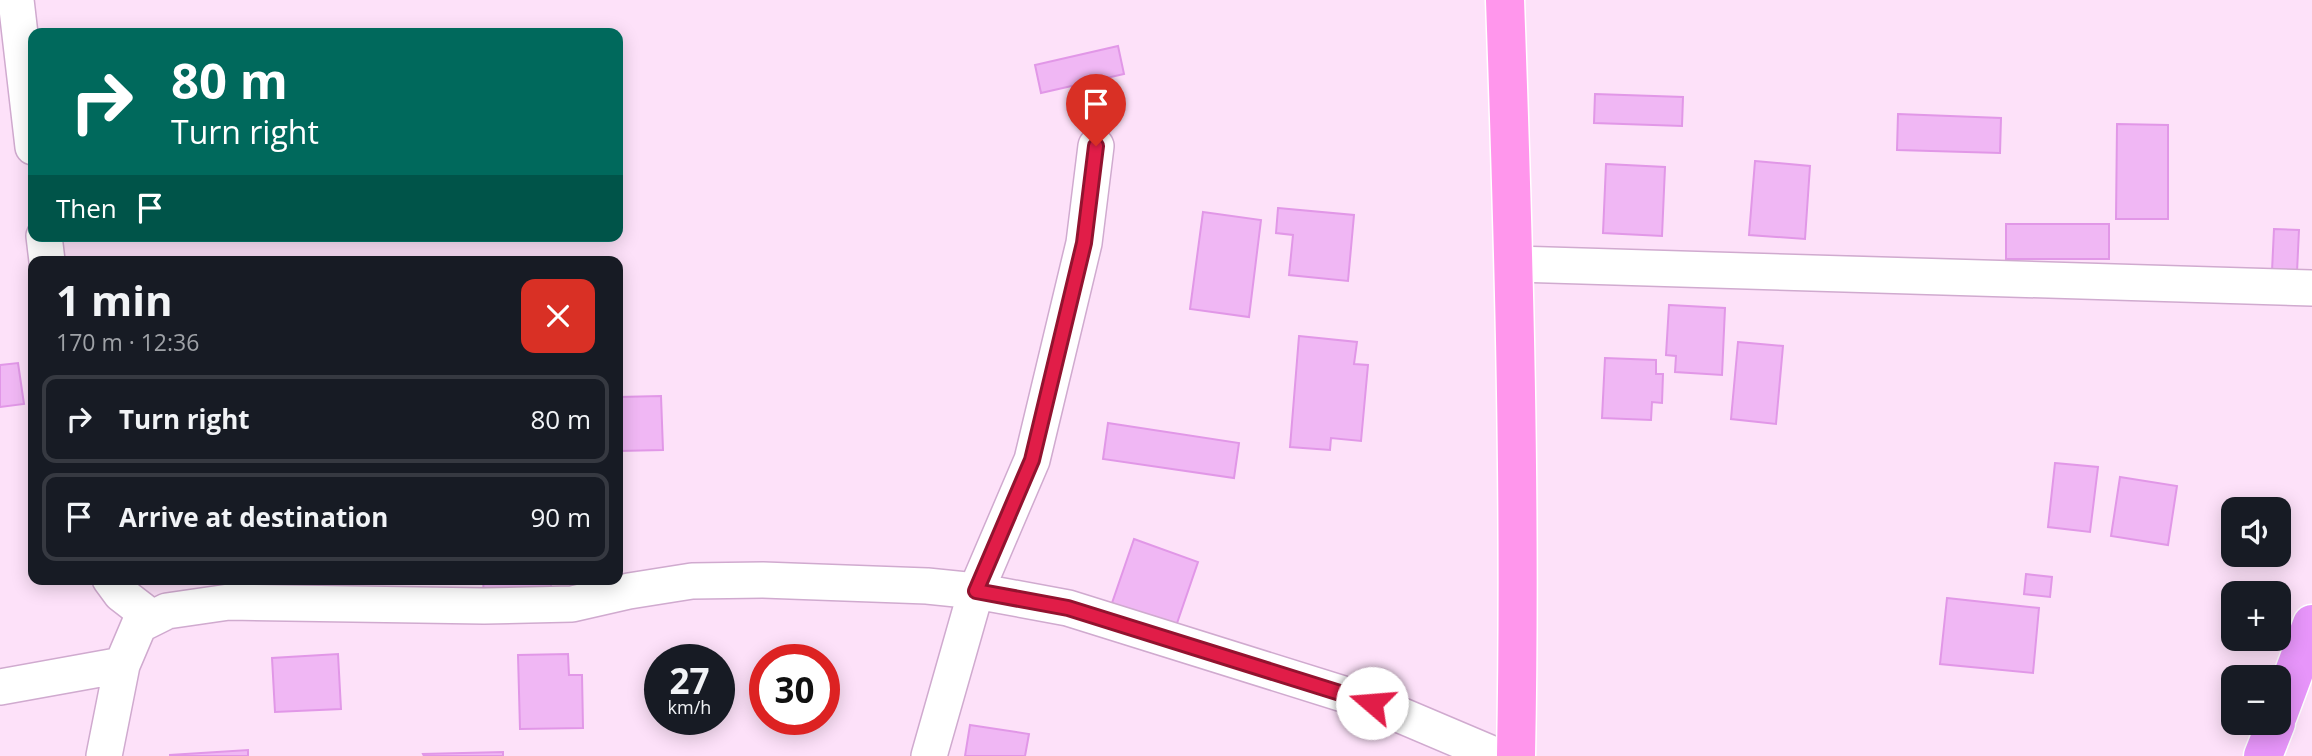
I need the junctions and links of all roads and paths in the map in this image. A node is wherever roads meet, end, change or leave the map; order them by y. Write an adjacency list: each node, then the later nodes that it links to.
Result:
1 (16, 0): 3 (street)
2 (1505, 0): 5 (main road)
3 (28, 104)
4 (1096, 146): 8 (street)
5 (1515, 264): 6 (street); 18 (main road)
6 (2312, 288)
7 (114, 585): 9 (street)
8 (976, 591): 9 (street); 16 (street); 17 (street)
9 (152, 618): 11 (street)
10 (2312, 624): 12 (highway)
11 (122, 665): 13 (street); 15 (street)
12 (2291, 680)
13 (0, 687)
14 (2271, 735): 19 (highway)
15 (104, 756)
16 (929, 756)
17 (1497, 756)
18 (1516, 756)
19 (2263, 756)

